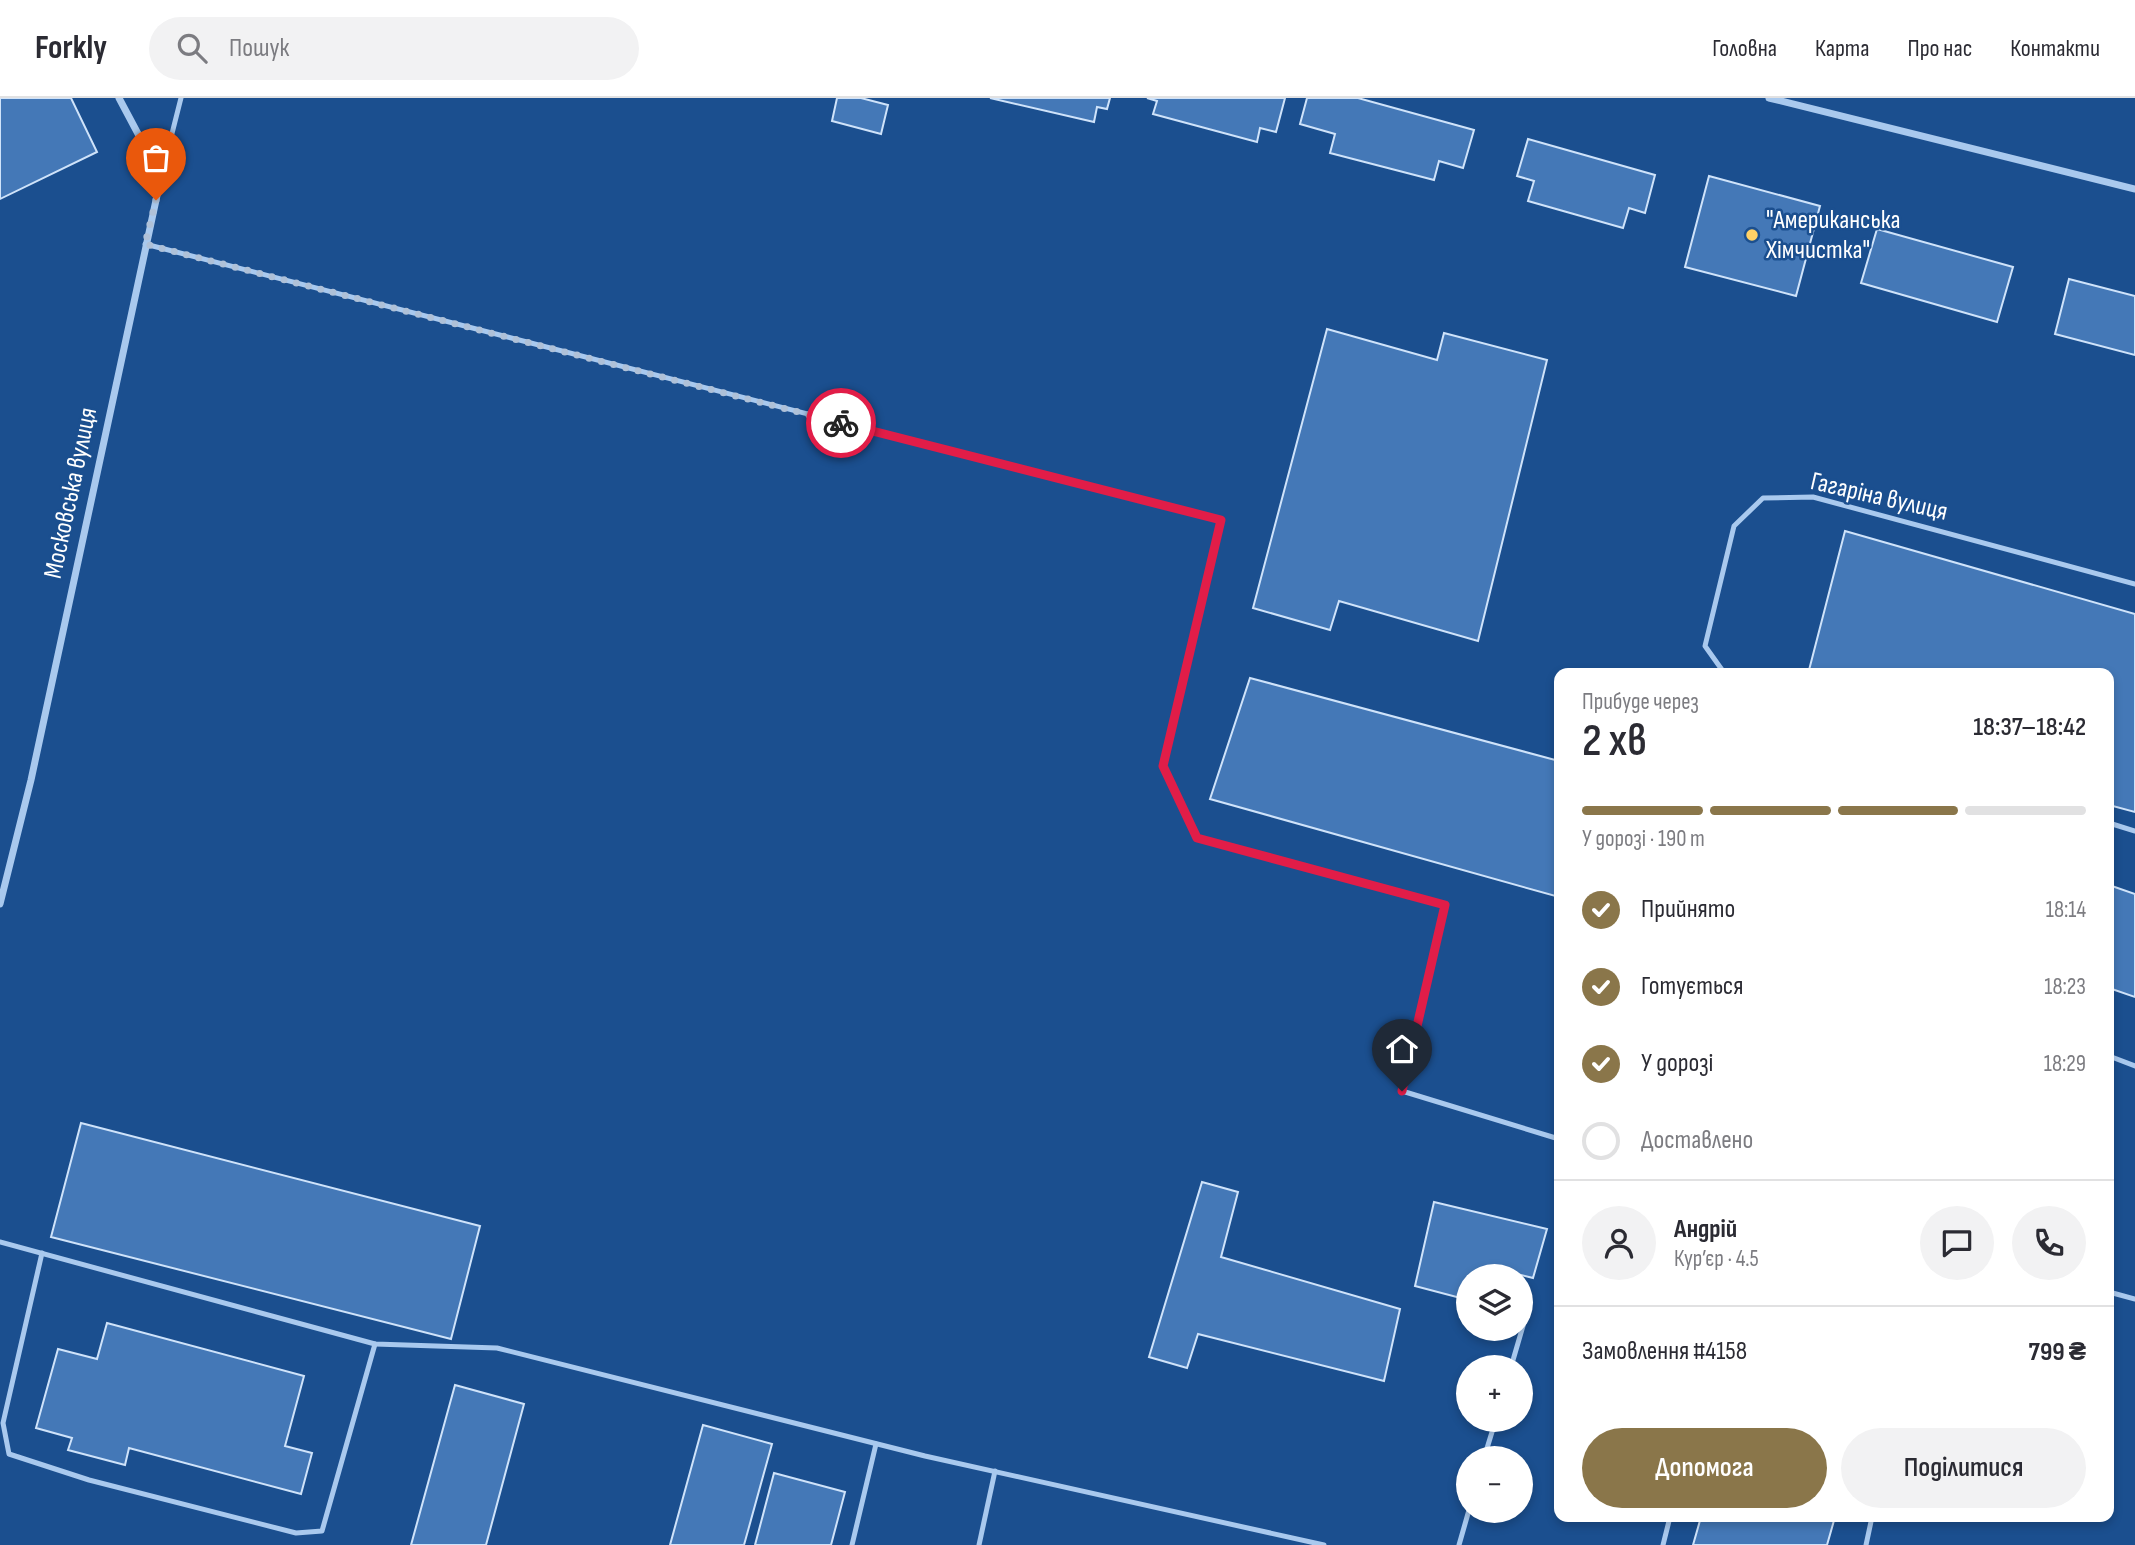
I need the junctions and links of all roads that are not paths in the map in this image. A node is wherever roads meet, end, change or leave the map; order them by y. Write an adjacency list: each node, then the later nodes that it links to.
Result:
1 (119, 98): 4 (street)
2 (181, 98): 4 (lane)
3 (1769, 98): 5 (street)
4 (161, 177): 6 (street, Московська вулиця)
5 (2135, 189)
6 (145, 244): 11 (street, Московська вулиця); 14 (lane)
7 (2135, 584): 8 (lane, Гагаріна вулиця)
8 (1721, 668)
9 (2114, 825): 10 (lane)
10 (2135, 831)
11 (0, 904)
12 (2114, 1058): 13 (lane)
13 (2135, 1066)
14 (1554, 1137)
15 (0, 1242): 16 (lane)
16 (42, 1254): 19 (lane); 19 (lane)
17 (2114, 1293): 18 (lane)
18 (2135, 1299)
19 (375, 1344): 20 (lane)
20 (876, 1444): 21 (lane); 25 (lane)
21 (995, 1471): 26 (lane); 27 (lane)
22 (1669, 1522): 29 (lane)
23 (1871, 1522): 30 (lane)
24 (1465, 1523): 28 (lane)
25 (852, 1545)
26 (979, 1545)
27 (1324, 1545)
28 (1459, 1545)
29 (1663, 1545)
30 (1866, 1545)

